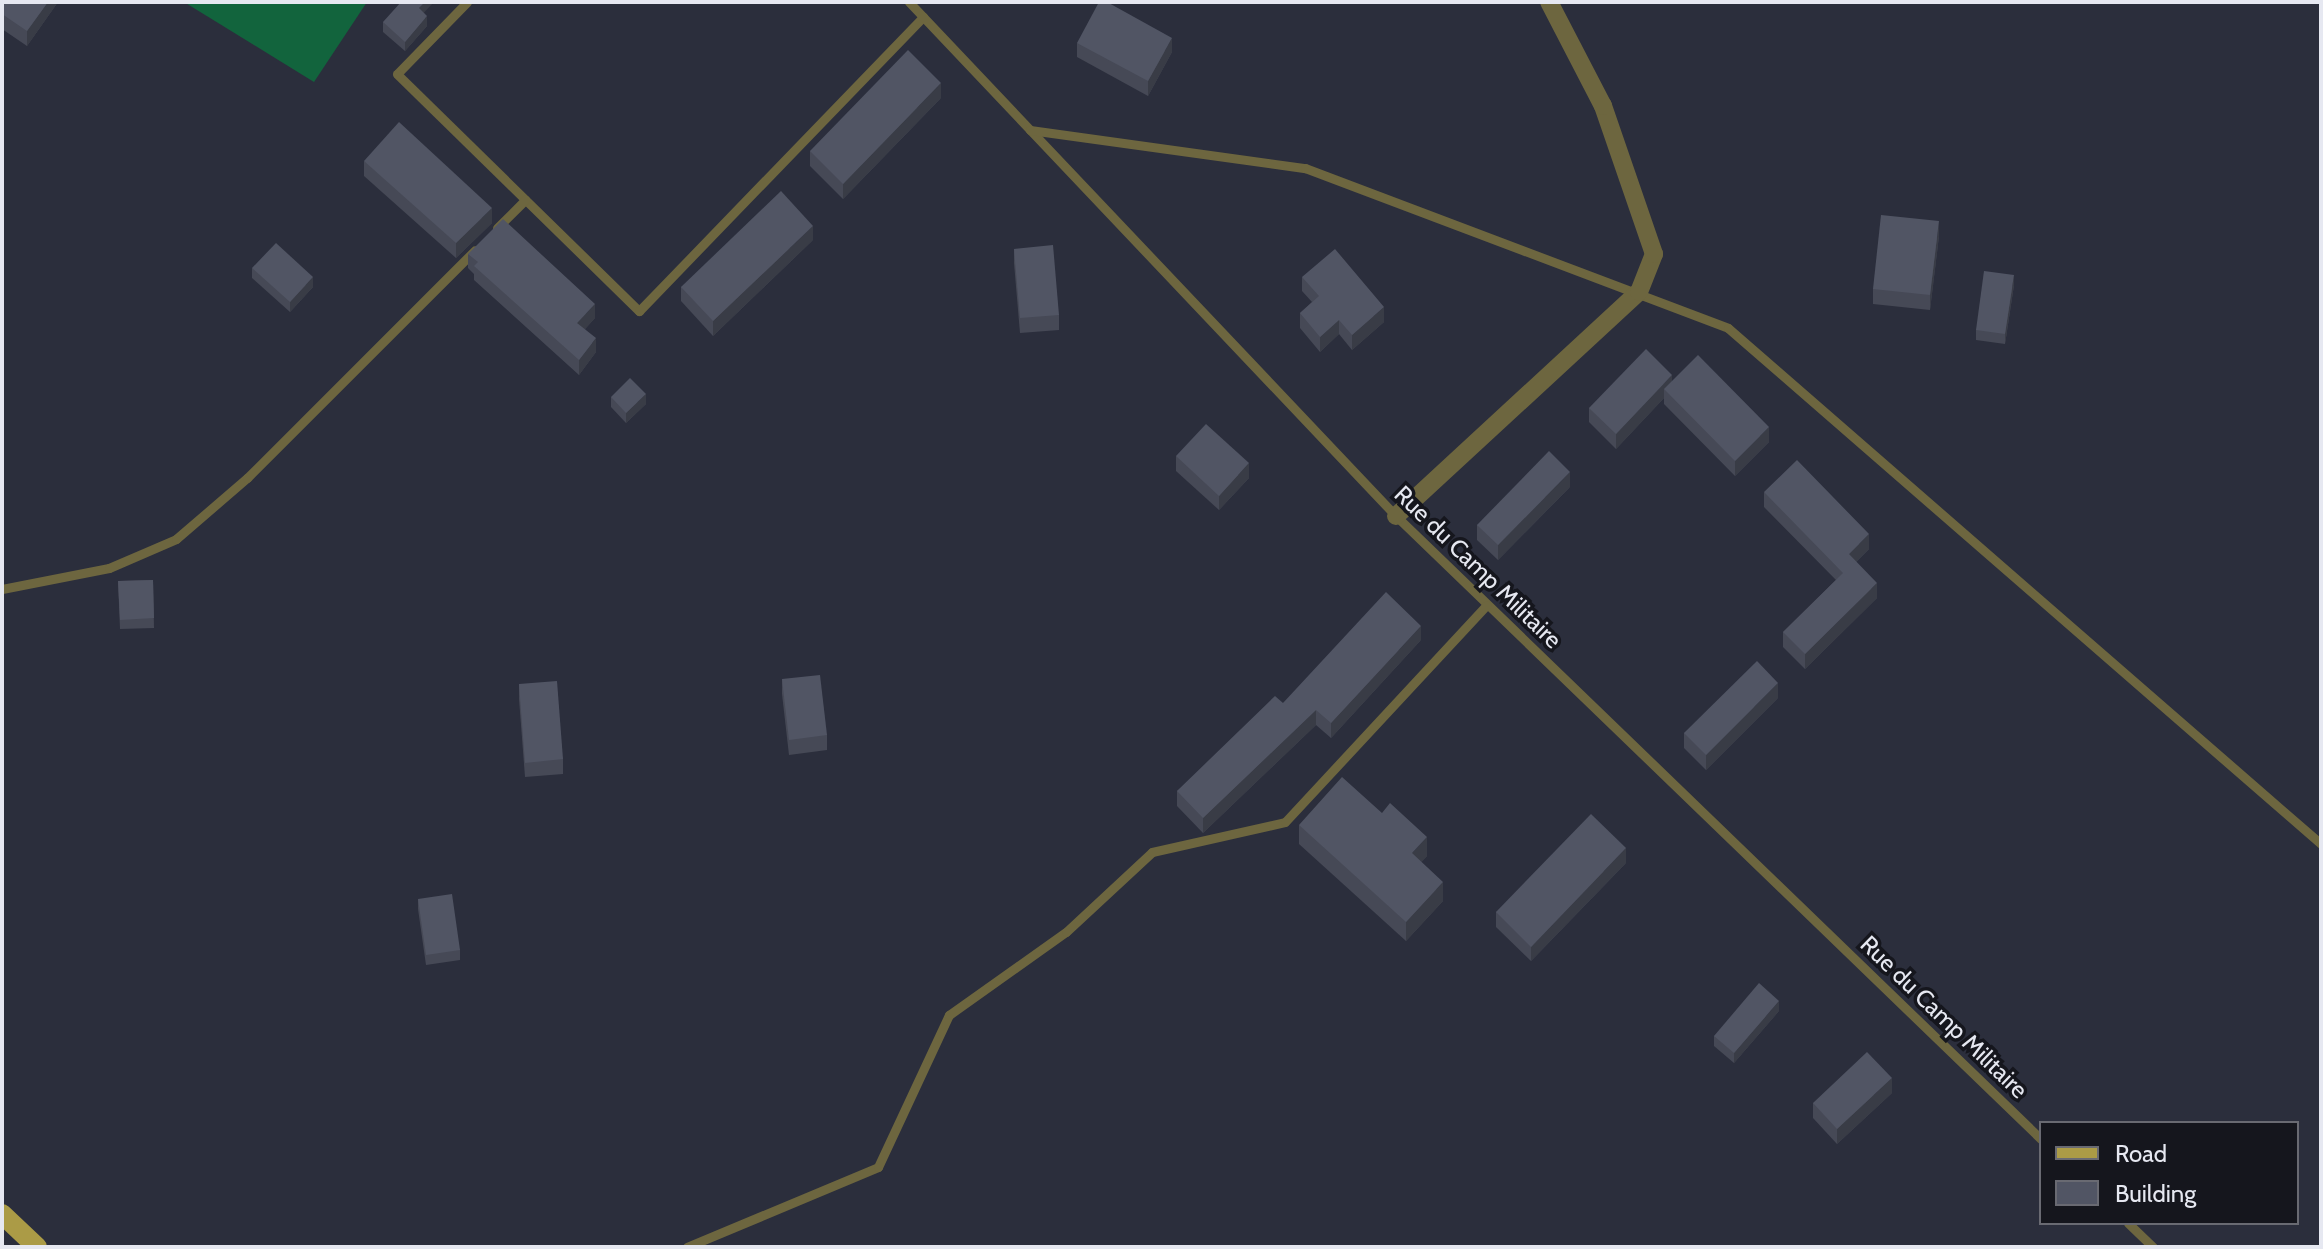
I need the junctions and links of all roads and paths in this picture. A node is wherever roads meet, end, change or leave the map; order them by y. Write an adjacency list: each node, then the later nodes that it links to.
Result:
1 (467, 2): 6 (lane)
2 (909, 2): 4 (lane, Rue du Camp Militaire)
3 (1549, 2): 9 (street)
4 (923, 17): 5 (lane, Rue du Camp Militaire); 6 (lane)
5 (1030, 130): 9 (lane); 10 (lane, Rue du Camp Militaire)
6 (525, 200): 7 (lane)
7 (492, 233)
8 (481, 244): 11 (lane)
9 (1639, 292): 10 (street); 13 (lane)
10 (1396, 516): 12 (lane, Rue du Camp Militaire)
11 (2, 589)
12 (1487, 605): 14 (lane, Rue du Camp Militaire); 18 (lane)
13 (2321, 844)
14 (2039, 1137)
15 (2, 1214): 17 (main road)
16 (2130, 1225): 19 (lane)
17 (37, 1247)
18 (687, 1247)
19 (2153, 1247)

